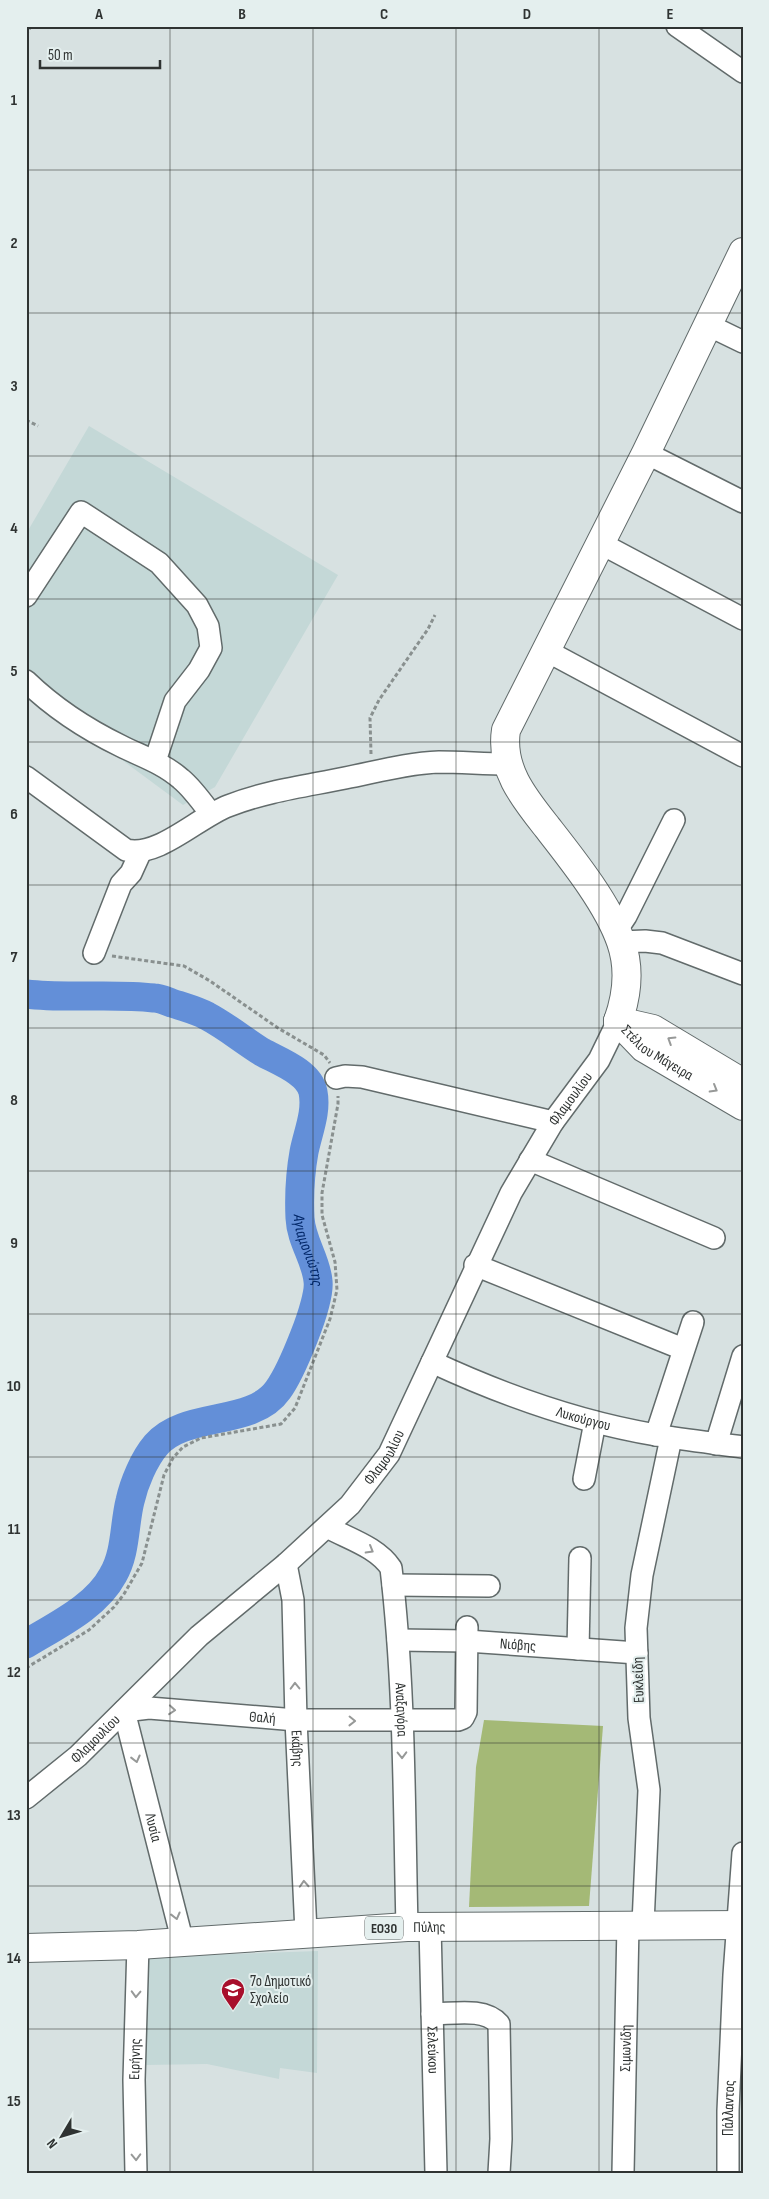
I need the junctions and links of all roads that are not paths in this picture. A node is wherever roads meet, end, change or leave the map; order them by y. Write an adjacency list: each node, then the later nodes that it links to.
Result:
1 (677, 26): 2 (street)
2 (743, 72)
3 (743, 252): 4 (main road)
4 (708, 324): 5 (street); 6 (main road)
5 (743, 342)
6 (646, 453): 7 (street); 8 (main road)
7 (743, 502)
8 (600, 543): 10 (street); 11 (main road)
9 (26, 596): 14 (street)
10 (743, 619)
11 (545, 650): 13 (street); 15 (main road)
12 (26, 681): 14 (street)
13 (743, 756)
14 (155, 761): 17 (street)
15 (507, 764): 17 (street); 20 (main road)
16 (26, 777): 19 (street)
17 (211, 814): 19 (street)
18 (674, 820): 20 (street)
19 (141, 851): 21 (street)
20 (619, 937): 22 (street); 23 (main road)
21 (94, 954)
22 (743, 974)
23 (618, 1021): 25 (main road, Στέλιου Μάγειρα, one-way to 23); 26 (main road, Στέλιου Μάγειρα, one-way to 26); 27 (street, Φλαμουλίου)
24 (336, 1078): 27 (street)
25 (743, 1083)
26 (743, 1106)
27 (553, 1122): 28 (street, Φλαμουλίου)
28 (530, 1160): 29 (street); 30 (street, Φλαμουλίου)
29 (714, 1238)
30 (476, 1265): 32 (street); 34 (street, Φλαμουλίου)
31 (693, 1322): 32 (street, Ευκλείδη)
32 (683, 1349): 36 (street, Ευκλείδη)
33 (743, 1356): 37 (street)
34 (432, 1362): 35 (street, Λυκούργου); 40 (street, Φλαμουλίου)
35 (595, 1422): 36 (street, Λυκούργου); 39 (street)
36 (663, 1436): 37 (street, Λυκούργου); 48 (street, Ευκλείδη)
37 (716, 1444): 38 (street, Λυκούργου)
38 (743, 1447)
39 (584, 1479)
40 (327, 1527): 42 (street, Φλαμουλίου); 43 (street, Αναξαγόρα, one-way to 43)
41 (580, 1558): 47 (street)
42 (286, 1564): 49 (street, Φλαμουλίου); 50 (street, Εκάβης, one-way to 42)
43 (393, 1585): 44 (street); 46 (street, Αναξαγόρα)
44 (489, 1586)
45 (467, 1634): 46 (street, Νιόβης); 47 (street, Νιόβης); 51 (street, Θαλή)
46 (398, 1640): 51 (street, Αναξαγόρα)
47 (578, 1648): 48 (street, Νιόβης)
48 (637, 1653): 54 (street, Ευκλείδη)
49 (124, 1711): 50 (street, Θαλή, one-way to 50); 52 (street, Φλαμουλίου); 58 (street, Λυσία, one-way to 58)
50 (296, 1720): 51 (street, Θαλή, one-way to 51); 57 (street, Εκάβης, one-way to 50)
51 (402, 1722): 56 (street, Αναξαγόρα, one-way to 56)
52 (26, 1798)
53 (743, 1853): 55 (street, Πάλλαντος)
54 (635, 1924): 55 (main road, Πύλης / ΕΟ30); 56 (main road, Πύλης / ΕΟ30); 65 (street, Σιμωνίδη)
55 (740, 1925): 66 (street, Πάλλαντος)
56 (418, 1926): 57 (main road, Πύλης / ΕΟ30); 61 (street, Σελεύκου)
57 (306, 1932): 58 (main road, Πύλης / ΕΟ30)
58 (183, 1943): 59 (main road, Πύλης / ΕΟ30)
59 (138, 1945): 60 (main road, Πύλης / ΕΟ30); 62 (street, Ειρήνης, one-way to 62)
60 (26, 1948)
61 (432, 2014): 63 (street, Σελεύκου); 64 (street)
62 (136, 2173)
63 (436, 2173)
64 (499, 2173)
65 (623, 2173)
66 (728, 2173)

